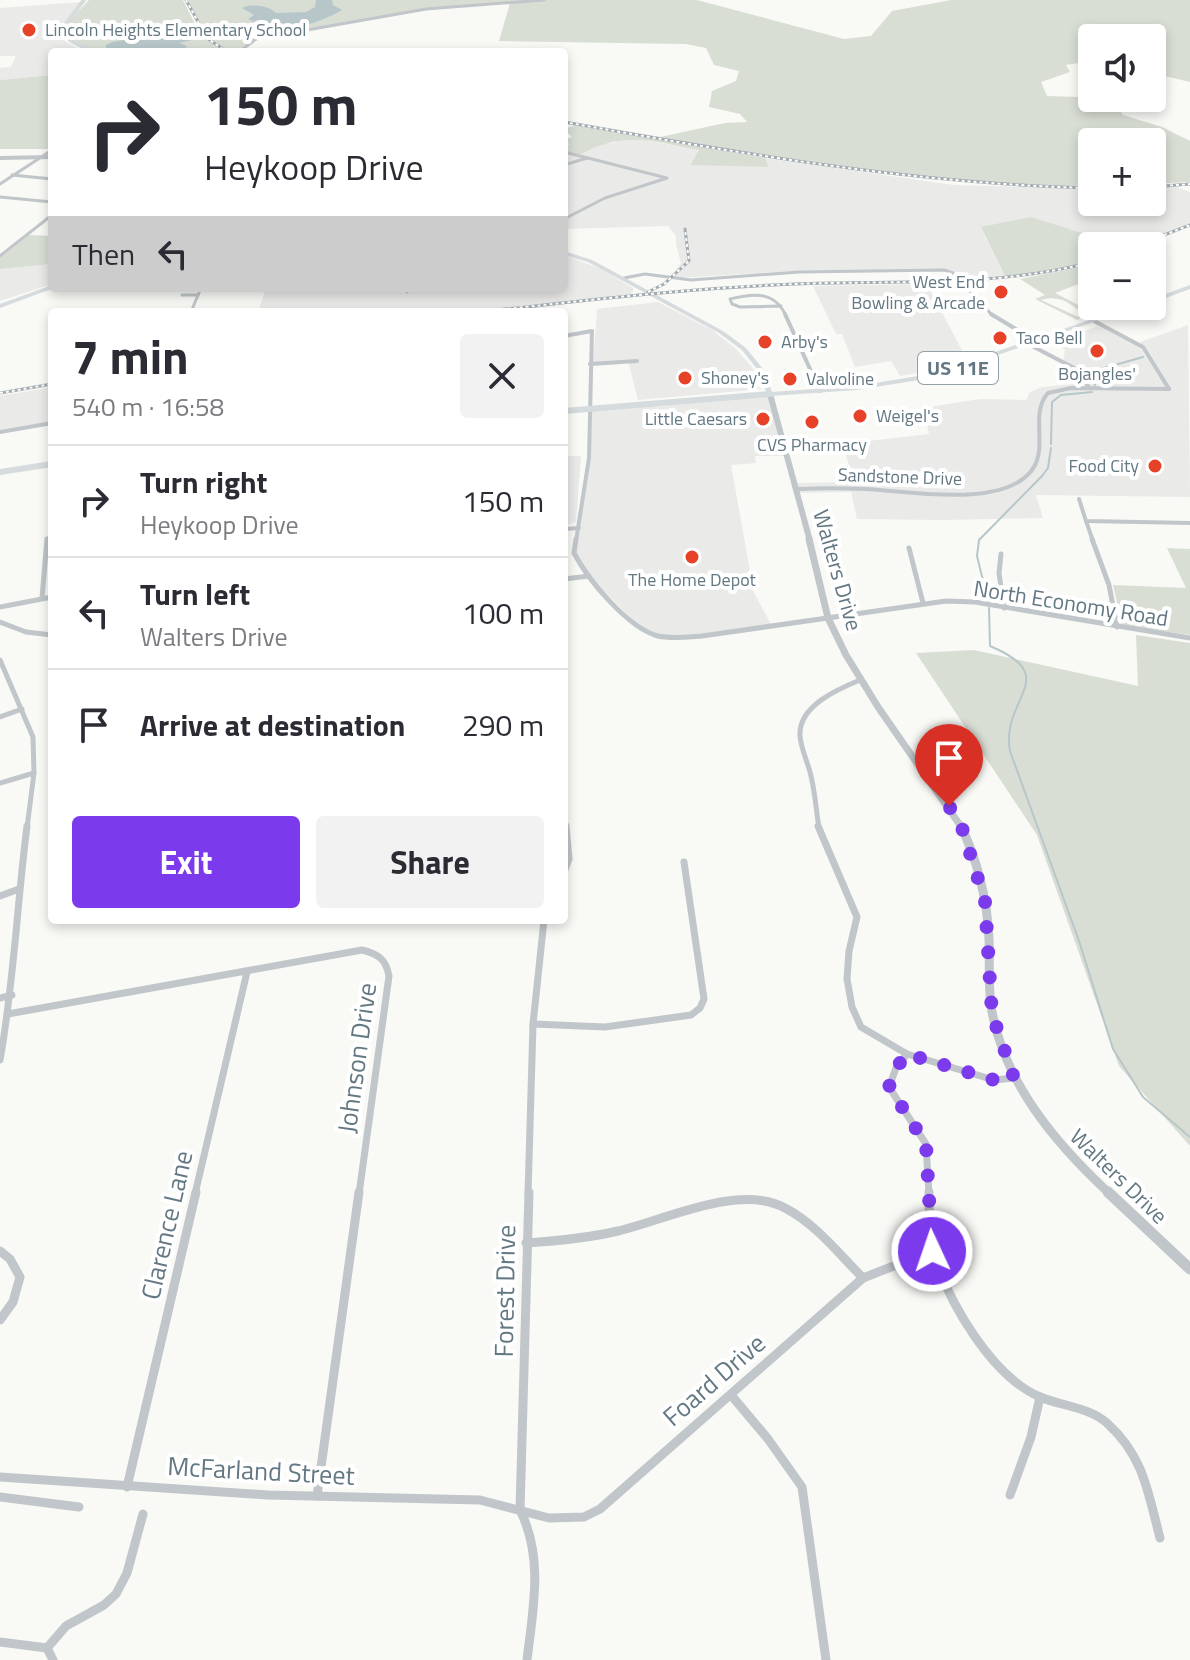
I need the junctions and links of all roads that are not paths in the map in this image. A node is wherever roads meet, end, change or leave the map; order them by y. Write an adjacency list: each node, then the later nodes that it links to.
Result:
1 (84, 0): 3 (main road)
2 (544, 0): 4 (street)
3 (84, 48)
4 (244, 48)
5 (48, 153): 7 (street)
6 (568, 153): 10 (street)
7 (43, 156): 8 (street); 9 (street); 12 (street)
8 (48, 157)
9 (0, 158)
10 (587, 158): 11 (street); 17 (street)
11 (568, 164)
12 (12, 175): 13 (street); 14 (street)
13 (48, 179)
14 (0, 184)
15 (0, 197): 16 (street)
16 (48, 202)
17 (568, 217)
18 (48, 218): 20 (street)
19 (568, 254): 21 (main road)
20 (0, 256)
21 (624, 278): 34 (street); 37 (main road)
22 (1190, 287): 27 (main road)
23 (48, 288): 28 (main road)
24 (199, 292): 26 (street)
25 (182, 295): 26 (street)
26 (198, 295): 30 (street)
27 (1166, 296)
28 (0, 306)
29 (781, 306): 29 (street); 39 (street)
30 (193, 308)
31 (1097, 320): 32 (main road, US 11E)
32 (1094, 321): 34 (main road, US 11E); 38 (street, Sandstone Drive)
33 (568, 335): 36 (street)
34 (1034, 343): 38 (street); 39 (main road, US 11E)
35 (637, 361): 36 (street)
36 (590, 364): 42 (street)
37 (764, 378): 40 (main road); 41 (main road)
38 (1089, 388): 48 (street, Sandstone Drive)
39 (820, 391): 40 (main road, US 11E)
40 (806, 392): 41 (main road, US 11E)
41 (770, 394): 42 (main road); 48 (street, Walters Drive)
42 (590, 409): 43 (main road); 52 (street)
43 (568, 411)
44 (48, 424): 45 (street)
45 (0, 432)
46 (48, 465): 47 (main road)
47 (0, 472)
48 (798, 489): 64 (street, Walters Drive)
49 (1079, 499): 50 (street)
50 (1086, 521): 51 (street); 66 (street)
51 (1190, 523)
52 (579, 528): 53 (street); 57 (street)
53 (568, 529)
54 (48, 538): 60 (street)
55 (909, 548): 61 (street)
56 (1001, 554): 63 (street)
57 (589, 576): 58 (street); 64 (street, North Economy Road)
58 (568, 579)
59 (48, 597): 60 (street)
60 (42, 598): 62 (street)
61 (923, 603): 63 (street, North Economy Road); 64 (street, North Economy Road)
62 (0, 607)
63 (1004, 608): 66 (street, North Economy Road)
64 (828, 618): 70 (street, Walters Drive)
65 (0, 622): 67 (street)
66 (1117, 627): 68 (street, North Economy Road)
67 (48, 635)
68 (1190, 638)
69 (0, 660): 71 (street)
70 (860, 680): 85 (street); 87 (street, Walters Drive)
71 (22, 709): 72 (street); 73 (street)
72 (0, 717)
73 (34, 773): 74 (street); 76 (street)
74 (0, 783)
75 (684, 862): 83 (street)
76 (19, 889): 77 (street); 80 (street)
77 (0, 896)
78 (544, 924): 83 (street, Forest Drive)
79 (247, 972): 82 (street, Johnson Drive); 97 (street, Clarence Lane); 99 (street, Johnson Drive)
80 (12, 995): 81 (street); 82 (street)
81 (0, 998)
82 (8, 1014): 84 (street)
83 (533, 1024): 88 (street, Forest Drive)
84 (3, 1036): 86 (street)
85 (907, 1054): 87 (street); 90 (street)
86 (0, 1060)
87 (1014, 1078): 91 (street, Walters Drive)
88 (526, 1243): 92 (street); 102 (street, Forest Drive)
89 (0, 1251): 93 (street)
90 (932, 1251): 92 (street, Foard Drive); 95 (street)
91 (1190, 1269)
92 (863, 1278): 94 (street, Foard Drive)
93 (0, 1320)
94 (731, 1395): 102 (street, Foard Drive); 109 (street)
95 (1040, 1397): 98 (street); 104 (street)
96 (0, 1477): 97 (street, McFarland Street)
97 (127, 1487): 99 (street, McFarland Street)
98 (1010, 1495)
99 (317, 1496): 102 (street, McFarland Street)
100 (0, 1497): 101 (street)
101 (79, 1507)
102 (520, 1510): 108 (street, Forest Drive)
103 (143, 1514): 106 (street)
104 (1160, 1538)
105 (0, 1642): 106 (street)
106 (47, 1648): 107 (street)
107 (53, 1660)
108 (527, 1660)
109 (826, 1660)

